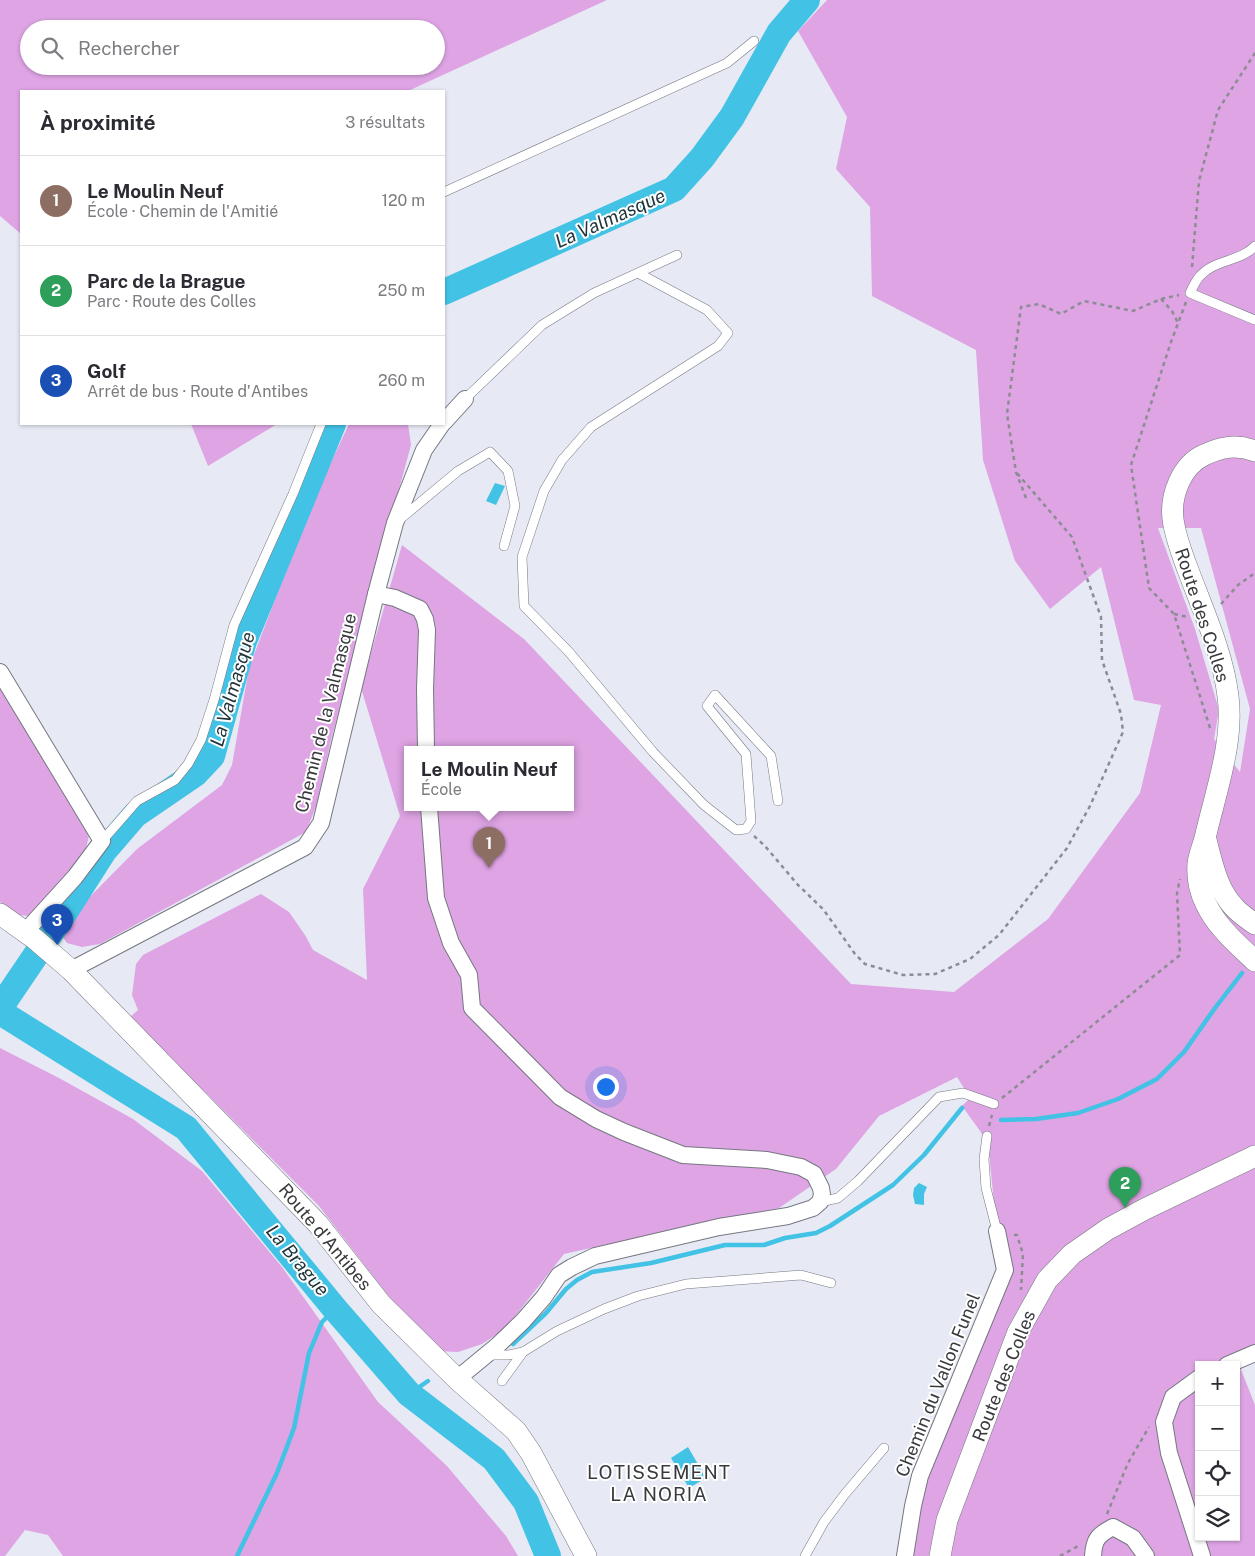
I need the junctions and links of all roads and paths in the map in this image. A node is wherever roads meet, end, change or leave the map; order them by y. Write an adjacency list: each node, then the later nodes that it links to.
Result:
1 (754, 41): 3 (lane)
2 (1255, 52): 7 (path)
3 (445, 192)
4 (1255, 246): 7 (lane)
5 (678, 255): 6 (lane)
6 (638, 273): 11 (lane); 26 (lane)
7 (1190, 292): 8 (path); 9 (lane); 10 (path)
8 (1161, 299): 10 (path); 16 (path)
9 (1255, 320)
10 (1178, 323): 22 (path)
11 (465, 399): 12 (street, Chemin de la Valmasque)
12 (445, 421)
13 (321, 425): 28 (lane)
14 (442, 425): 18 (street, Chemin de la Valmasque)
15 (1255, 451): 27 (street, Route des Colles)
16 (1016, 472): 17 (path); 26 (path)
17 (1026, 498)
18 (395, 523): 19 (lane); 20 (street, Chemin de la Valmasque)
19 (504, 546)
20 (376, 594): 23 (street); 34 (street, Chemin de la Valmasque)
21 (0, 672): 28 (street)
22 (1212, 732)
23 (426, 746)
24 (778, 801): 26 (lane)
25 (429, 811): 38 (street)
26 (746, 829)
27 (1205, 837): 31 (street, Route des Colles); 33 (street, Route des Colles)
28 (102, 841): 32 (street)
29 (1181, 878): 35 (path)
30 (0, 914): 32 (street, Route d'Antibes)
31 (1255, 924)
32 (37, 941): 34 (street, Route d'Antibes)
33 (1255, 961)
34 (70, 970): 45 (street, Route d'Antibes)
35 (994, 1104): 36 (path); 38 (lane)
36 (987, 1136): 39 (lane)
37 (1253, 1156): 54 (street, Route des Colles)
38 (820, 1202): 43 (street)
39 (998, 1231): 53 (street, Chemin du Vallon Funel)
40 (831, 1283): 41 (lane)
41 (523, 1352): 43 (lane); 46 (lane)
42 (1255, 1354): 44 (street)
43 (486, 1355): 45 (street)
44 (1237, 1361)
45 (457, 1379): 51 (street, Route d'Antibes)
46 (502, 1381)
47 (1195, 1381): 58 (street)
48 (1152, 1422): 50 (path)
49 (884, 1448): 52 (lane)
50 (1100, 1534): 55 (path); 56 (street); 57 (street)
51 (586, 1556)
52 (805, 1556)
53 (906, 1556)
54 (940, 1556)
55 (1060, 1556)
56 (1093, 1556)
57 (1146, 1556)
58 (1202, 1556)

